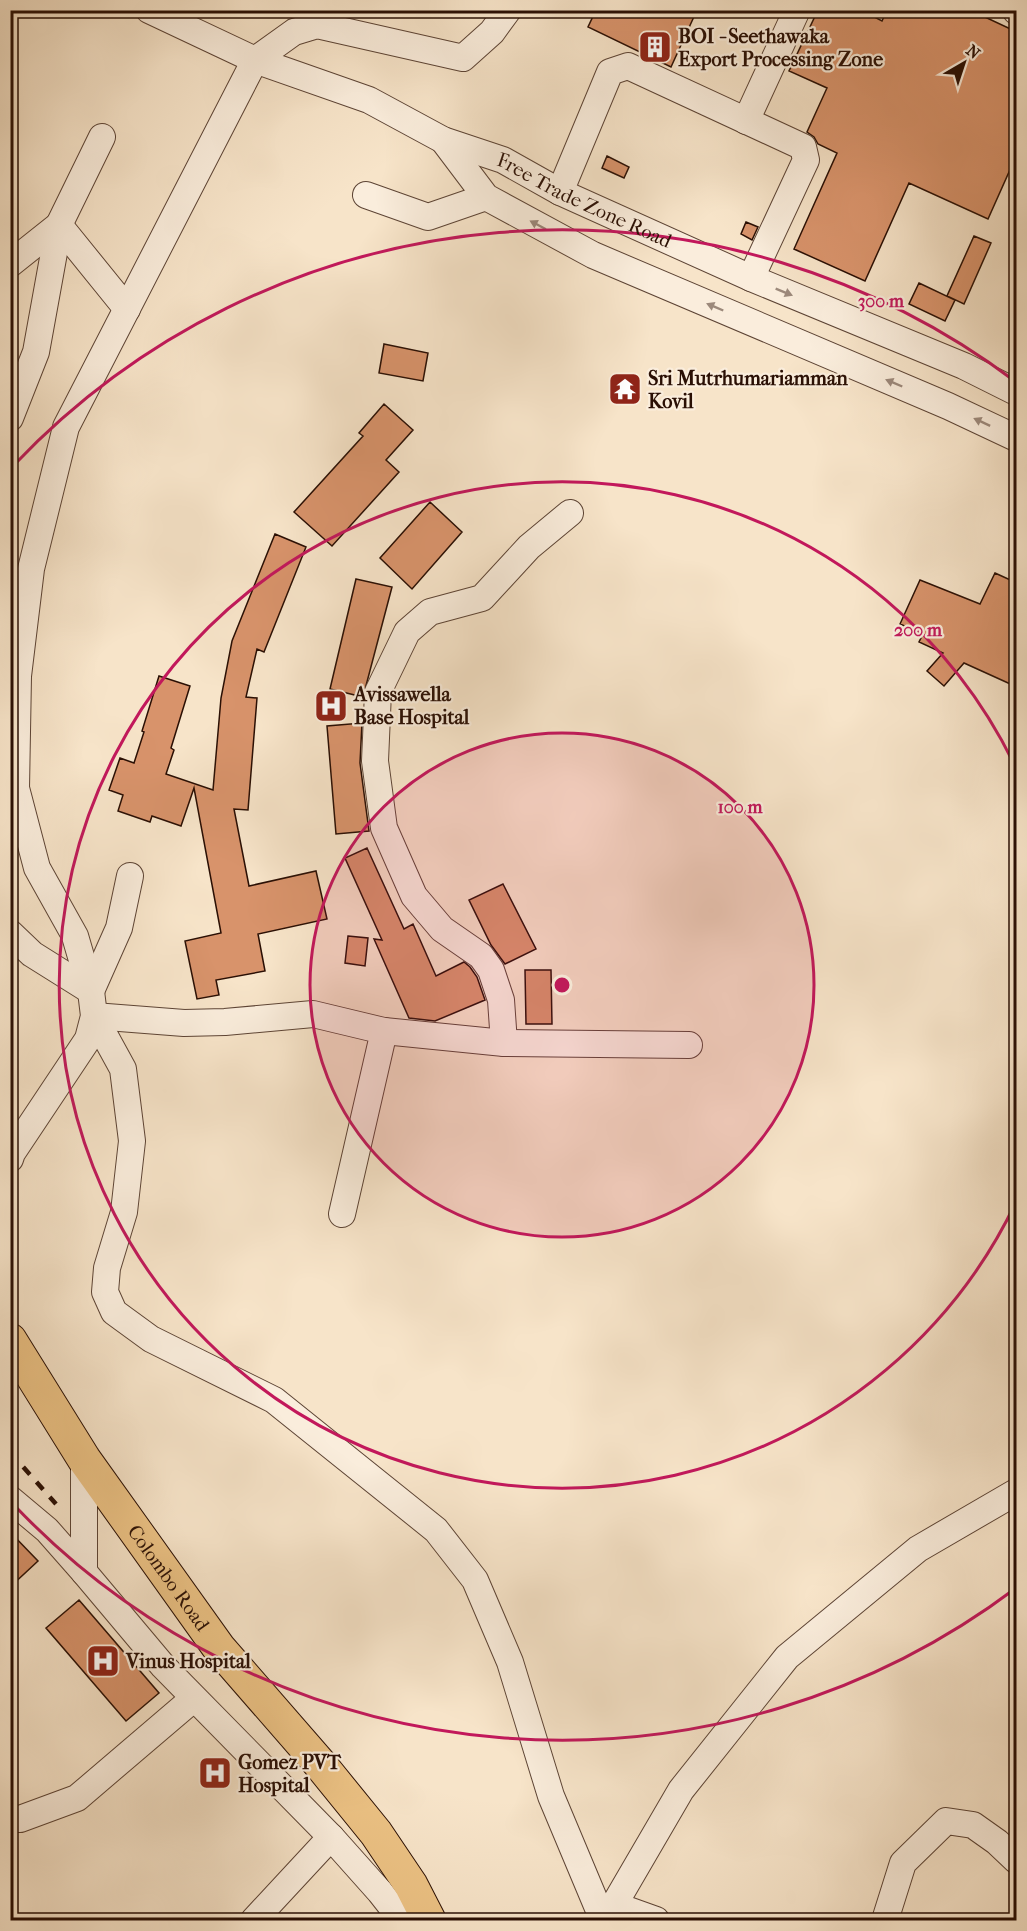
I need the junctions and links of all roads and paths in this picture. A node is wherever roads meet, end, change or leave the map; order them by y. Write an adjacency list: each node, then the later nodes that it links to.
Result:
1 (149, 10): 6 (street, Free Trade Zone Road)
2 (313, 10): 5 (street)
3 (508, 10): 5 (street)
4 (797, 10): 7 (street)
5 (294, 32): 6 (street)
6 (255, 60): 9 (street, Free Trade Zone Road); 16 (street)
7 (746, 121): 10 (street); 15 (street)
8 (102, 137): 13 (street)
9 (443, 140): 10 (street, Free Trade Zone Road); 12 (street)
10 (560, 192): 15 (street, Free Trade Zone Road)
11 (366, 195): 12 (street)
12 (486, 197): 19 (street, one-way to 12)
13 (59, 225): 14 (street); 16 (street); 18 (street)
14 (10, 264)
15 (751, 278): 17 (street, Free Trade Zone Road, one-way to 17)
16 (127, 309): 23 (street)
17 (1017, 392)
18 (10, 418)
19 (1017, 438)
20 (570, 513): 26 (street)
21 (130, 876): 23 (street)
22 (10, 933): 23 (street)
23 (91, 990): 24 (street)
24 (94, 1016): 25 (street); 28 (street); 39 (street)
25 (384, 1031): 26 (street); 29 (street)
26 (504, 1043): 27 (street)
27 (689, 1045)
28 (10, 1159)
29 (342, 1214)
30 (10, 1340): 31 (highway, Colombo Road)
31 (84, 1460): 34 (street); 42 (highway, Colombo Road)
32 (1017, 1492): 39 (street)
33 (10, 1499): 34 (street)
34 (84, 1572): 35 (street)
35 (193, 1699): 36 (street); 37 (street)
36 (10, 1818)
37 (331, 1837): 40 (street); 41 (street)
38 (1017, 1860): 44 (street)
39 (607, 1915): 43 (street)
40 (254, 1920)
41 (402, 1920)
42 (429, 1920)
43 (656, 1920)
44 (887, 1920)

